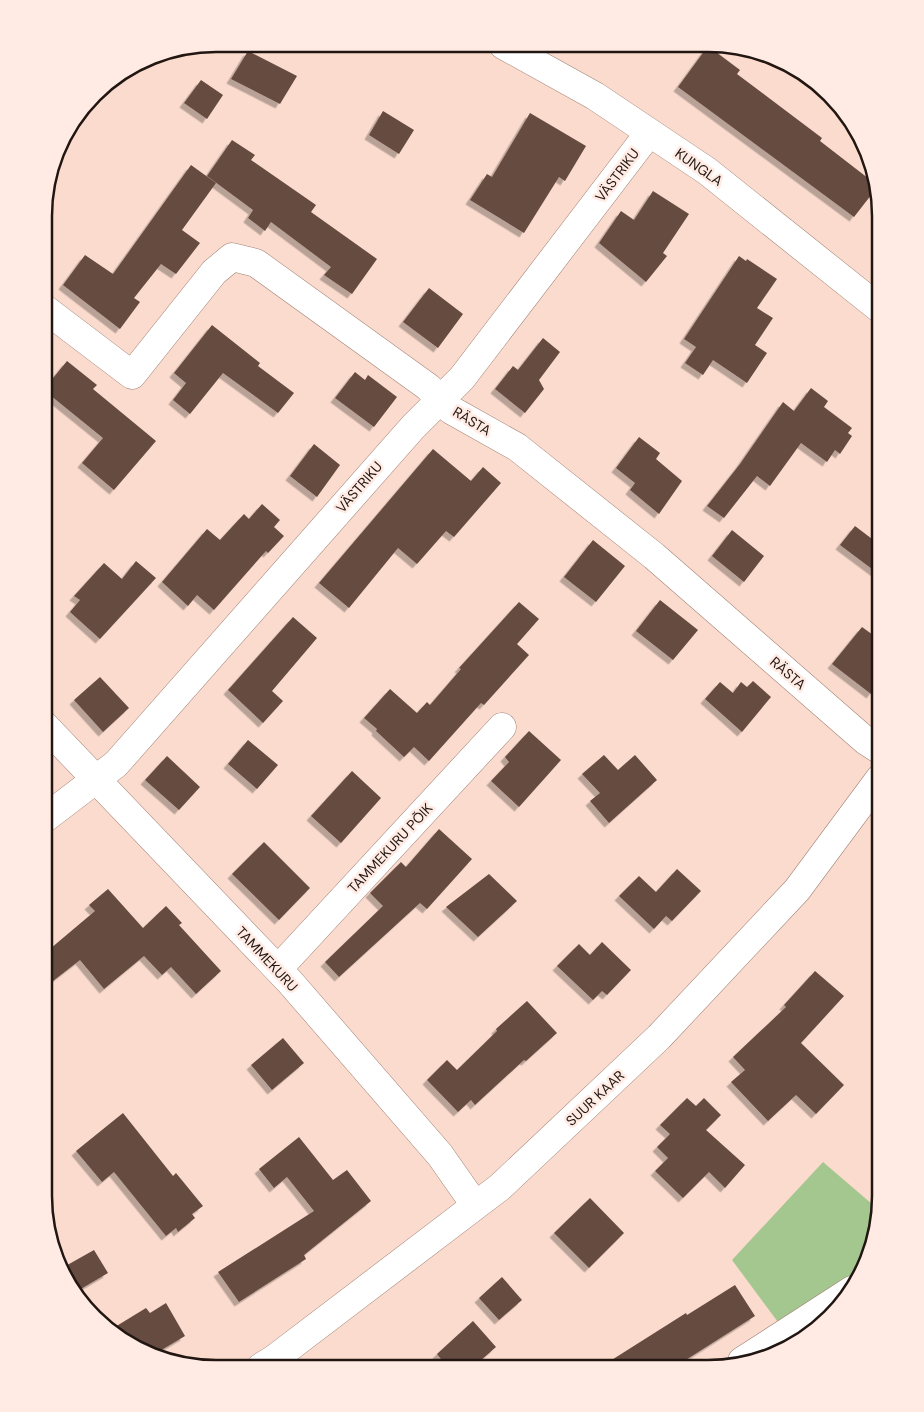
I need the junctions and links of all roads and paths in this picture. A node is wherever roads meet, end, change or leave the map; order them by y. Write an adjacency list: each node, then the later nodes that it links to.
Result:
1 (516, 52): 2 (street, KUNGLA)
2 (650, 133): 3 (street, KUNGLA); 5 (street, VÄSTRIKU)
3 (872, 303)
4 (52, 315): 5 (street, RÄSTA)
5 (440, 399): 8 (street, RÄSTA); 9 (street, VÄSTRIKU)
6 (502, 727): 12 (street, TAMMEKURU PÕIK)
7 (52, 733): 9 (street, TAMMEKURU)
8 (871, 744)
9 (96, 779): 11 (street, VÄSTRIKU); 12 (street, TAMMEKURU)
10 (871, 790): 13 (street, SUUR KAAR)
11 (52, 813)
12 (278, 969): 13 (street, TAMMEKURU)
13 (475, 1205): 16 (street, SUUR KAAR)
14 (832, 1303): 15 (street)
15 (756, 1352)
16 (272, 1360)

